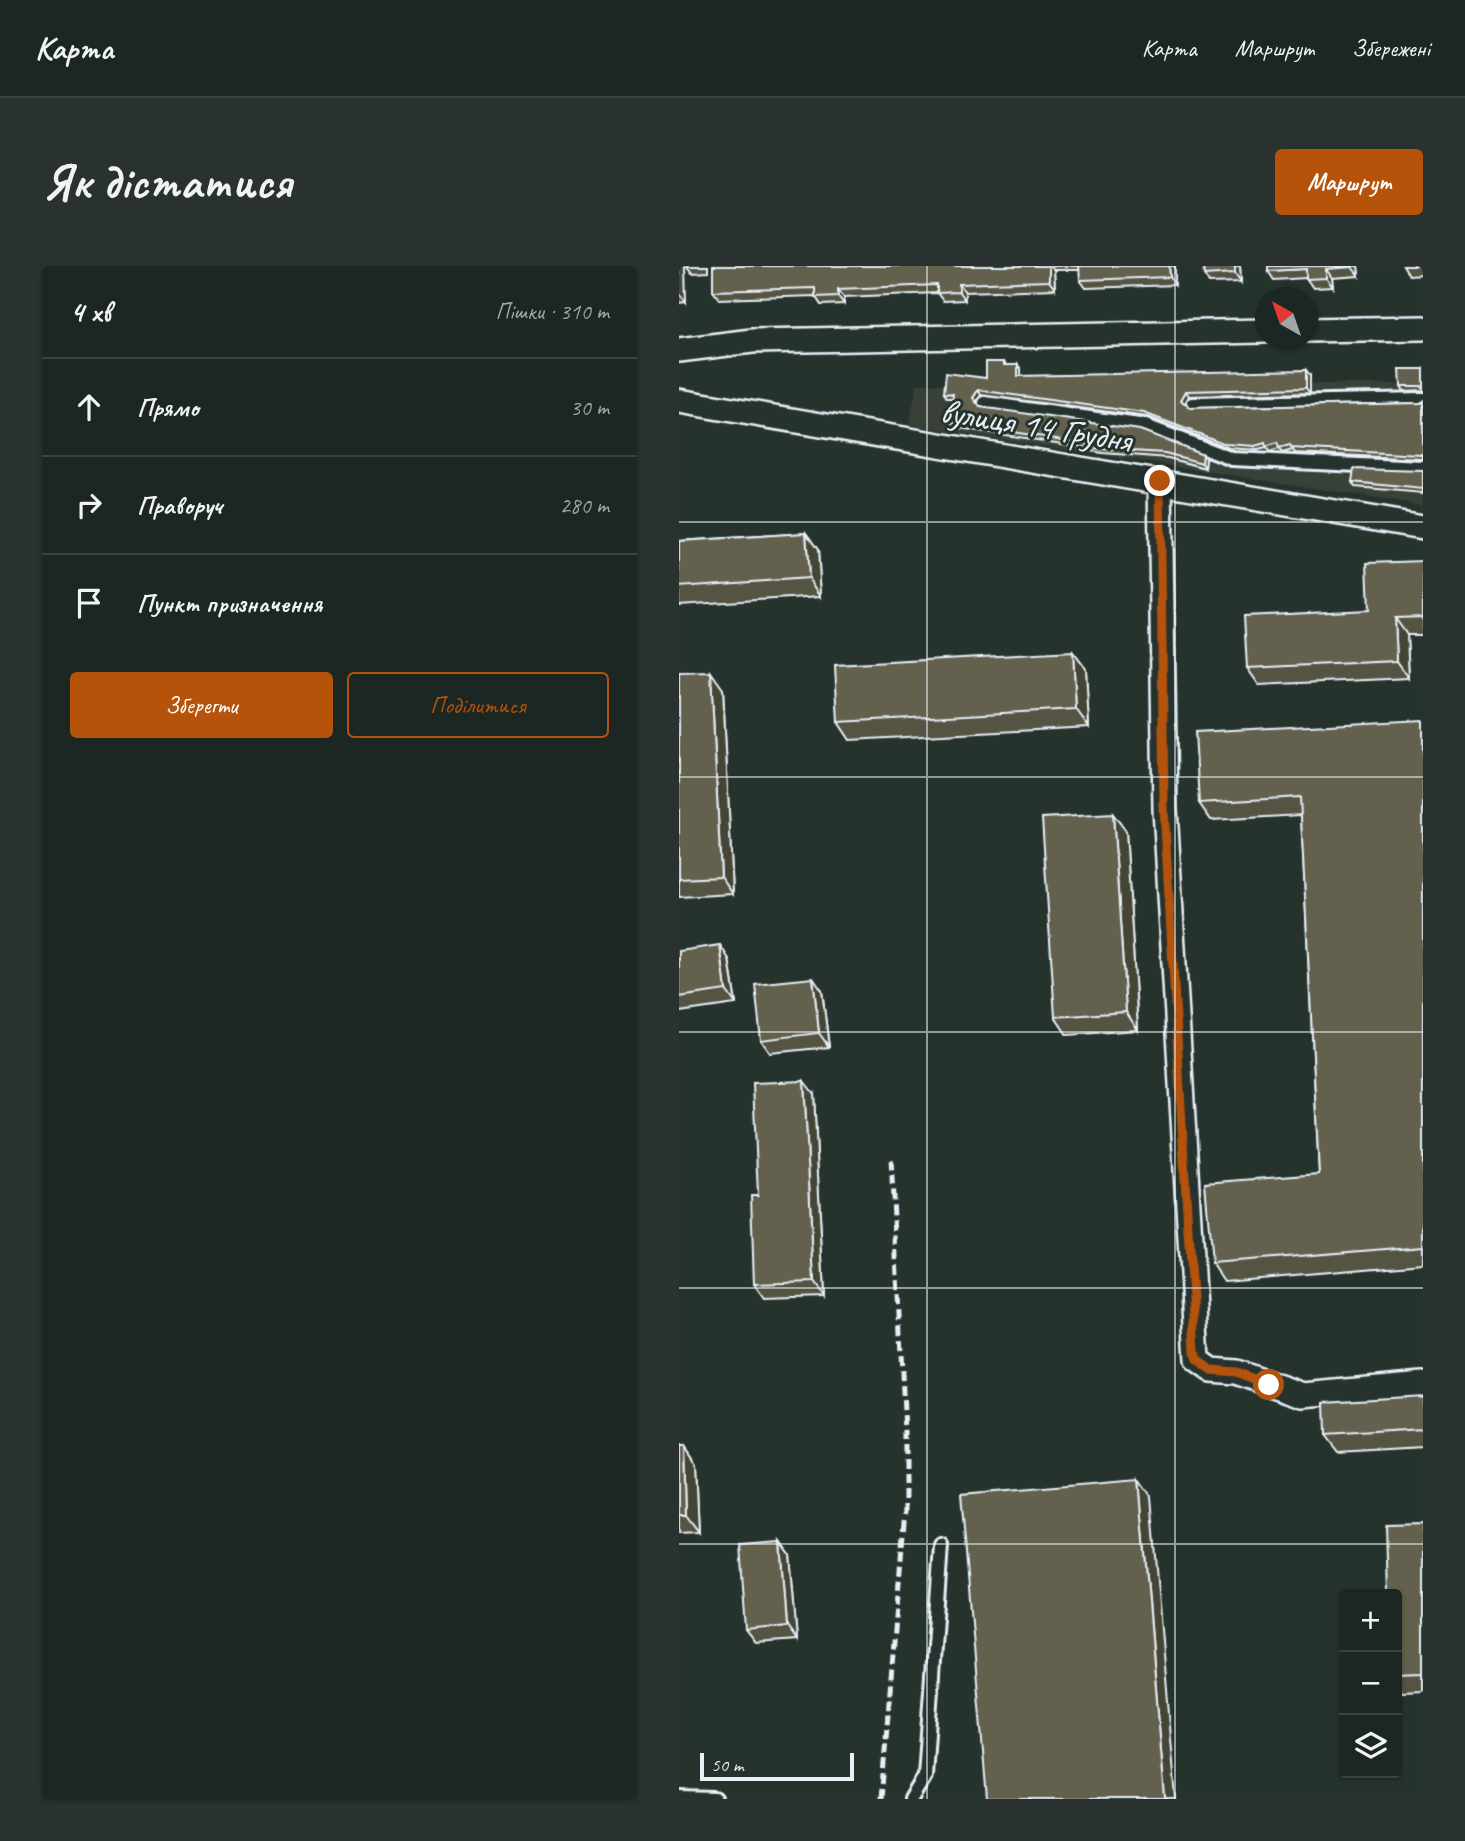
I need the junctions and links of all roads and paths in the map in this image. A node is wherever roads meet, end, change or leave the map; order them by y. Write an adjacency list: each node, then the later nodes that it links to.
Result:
1 (1423, 328): 2 (street)
2 (1318, 330)
3 (1255, 331): 4 (street, вулиця 14 Грудня)
4 (679, 350)
5 (1423, 399): 8 (lane)
6 (679, 401): 10 (street, вулиця 14 Грудня)
7 (985, 403): 9 (lane)
8 (1193, 404)
9 (1423, 468)
10 (1160, 481): 11 (street, вулиця 14 Грудня); 12 (street)
11 (1423, 527)
12 (1423, 1384)
13 (941, 1545): 16 (lane)
14 (679, 1798): 15 (lane)
15 (715, 1799)
16 (911, 1799)

